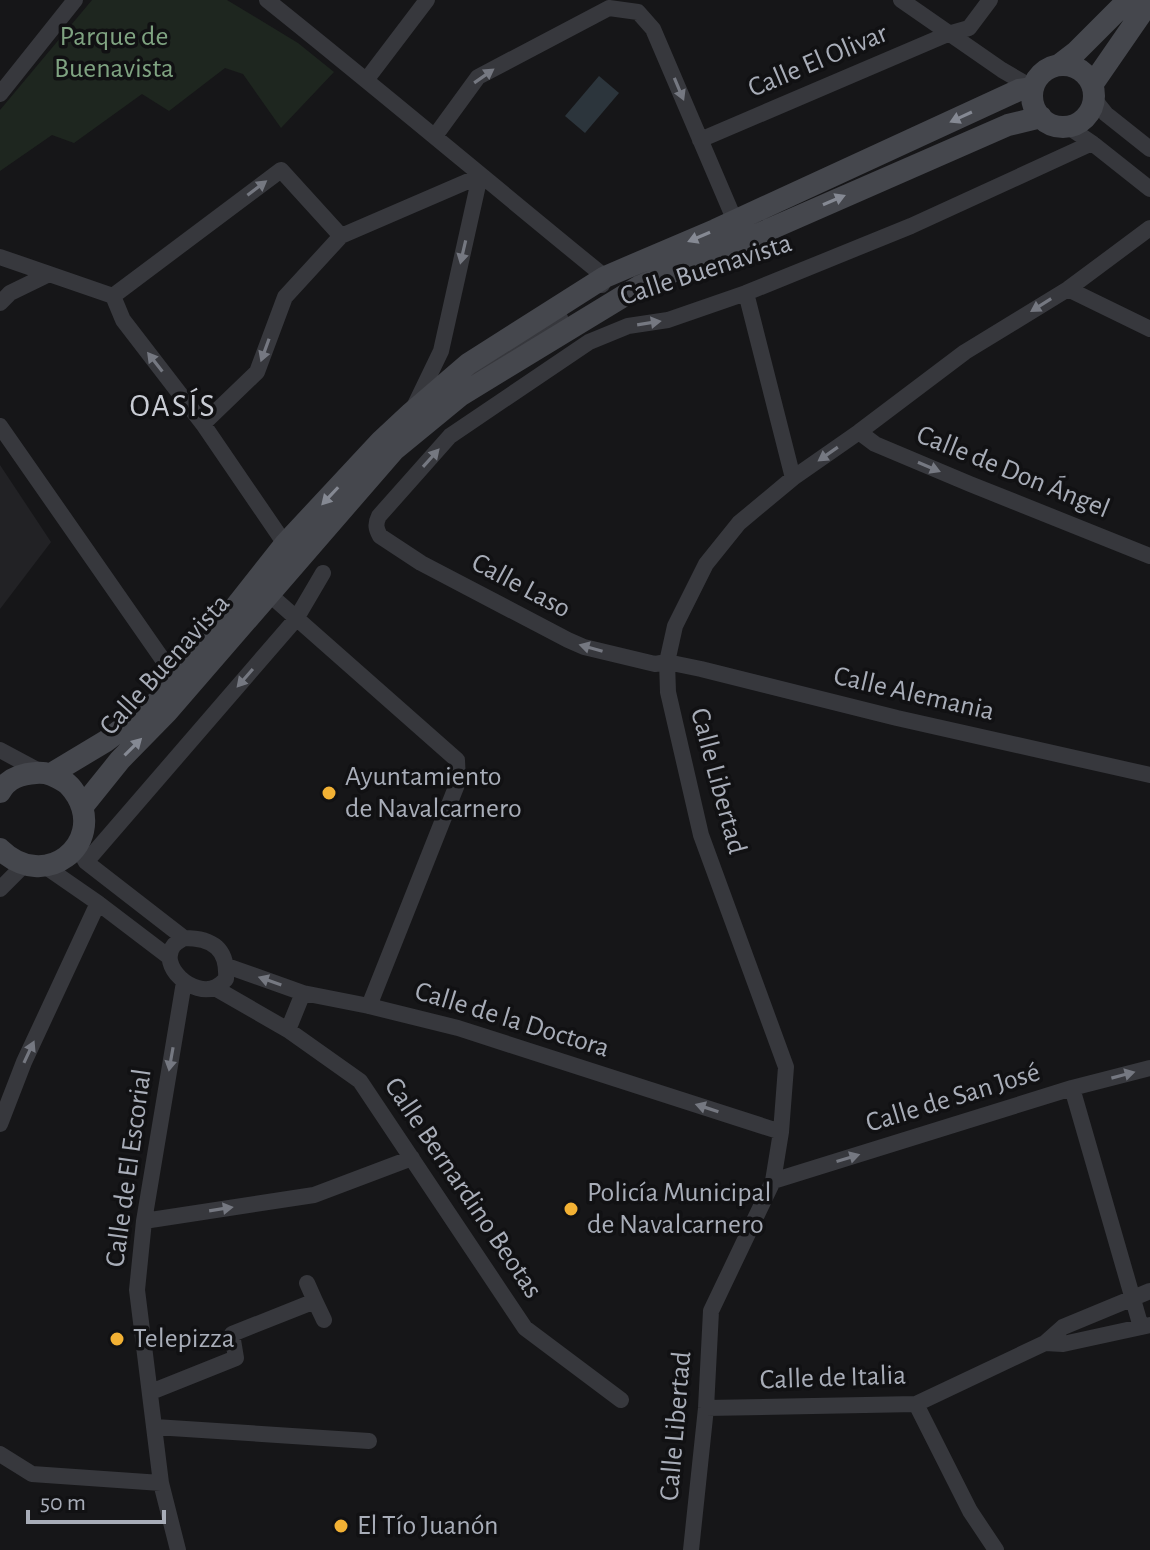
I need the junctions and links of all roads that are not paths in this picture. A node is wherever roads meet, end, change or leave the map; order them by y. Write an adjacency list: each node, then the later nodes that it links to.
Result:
1 (75, 0): 13 (street)
2 (267, 0): 10 (street)
3 (427, 0): 10 (street)
4 (901, 0): 8 (street)
5 (990, 0): 8 (street, Calle El Olivar)
6 (1128, 0): 9 (street)
7 (1150, 1): 12 (street)
8 (948, 34): 11 (street); 17 (street, Calle El Olivar)
9 (1059, 65): 11 (street); 12 (street)
10 (367, 79): 16 (street)
11 (1033, 88): 14 (street); 22 (street, Calle Buenavista, one-way to 22)
12 (1093, 92): 15 (street); 19 (street)
13 (0, 94)
14 (1041, 117): 15 (street); 33 (street, Calle Buenavista, one-way to 14)
15 (1067, 126): 18 (street)
16 (435, 136): 17 (street, one-way to 17); 20 (street)
17 (700, 140): 22 (street)
18 (1092, 143): 21 (street); 29 (street, Calle Buenavista)
19 (1150, 149)
20 (480, 176): 24 (street); 27 (street); 34 (street, one-way to 34)
21 (1150, 189)
22 (735, 221): 27 (street, Calle Buenavista, one-way to 27)
23 (1150, 228): 28 (street, Calle Libertad)
24 (341, 236): 30 (street, one-way to 24); 35 (street, one-way to 35)
25 (0, 257): 26 (street)
26 (49, 274): 30 (street); 31 (street)
27 (605, 277): 33 (street, Calle Buenavista); 34 (street, Calle Buenavista)
28 (1068, 289): 32 (street); 37 (street, Calle Libertad, one-way to 37)
29 (746, 293): 38 (street); 39 (street, Calle Buenavista, one-way to 29)
30 (113, 296): 35 (street, one-way to 30)
31 (0, 303)
32 (1150, 329)
33 (461, 395): 43 (street, Calle Buenavista)
34 (411, 413): 40 (street, Calle Buenavista, one-way to 40)
35 (203, 424): 40 (street)
36 (0, 426): 46 (street)
37 (859, 432): 38 (street, Calle Libertad, one-way to 38); 41 (street, Calle de Don Ángel, one-way to 41)
38 (793, 478): 45 (street, Calle Libertad)
39 (379, 516): 45 (street, Calle Laso, one-way to 39)
40 (285, 544): 46 (street, Calle Buenavista)
41 (1150, 556)
42 (323, 573): 44 (street)
43 (269, 594): 44 (street); 51 (street, Calle Buenavista, one-way to 43)
44 (296, 619): 52 (street, one-way to 52); 62 (street)
45 (667, 662): 49 (street, Calle Alemania); 67 (street, Calle Libertad)
46 (180, 677): 48 (street, Calle Buenavista)
47 (0, 750): 48 (street)
48 (46, 773): 50 (street, Calle Buenavista); 51 (street)
49 (1150, 775)
50 (2, 785)
51 (83, 806): 52 (street)
52 (82, 854): 53 (street); 56 (street)
53 (16, 862): 54 (street); 55 (street)
54 (0, 889)
55 (98, 903): 57 (street); 66 (street, one-way to 55)
56 (184, 938): 57 (street); 58 (street)
57 (169, 957): 59 (street)
58 (227, 966): 60 (street); 61 (street, Calle de la Doctora, one-way to 58)
59 (184, 982): 60 (street); 70 (street, Calle de El Escorial, one-way to 70)
60 (215, 988): 63 (street, Calle Bernardino Beotas)
61 (303, 993): 62 (street, Calle de la Doctora); 63 (street)
62 (369, 1006): 67 (street, Calle de la Doctora, one-way to 62)
63 (288, 1030): 68 (street, Calle Bernardino Beotas)
64 (1150, 1068): 65 (street, Calle de San José, one-way to 64)
65 (1072, 1088): 69 (street, Calle de San José, one-way to 65); 73 (street)
66 (0, 1124)
67 (781, 1132): 69 (street, Calle Libertad)
68 (412, 1158): 70 (street, one-way to 68); 79 (street, Calle Bernardino Beotas)
69 (773, 1181): 81 (street, Calle Libertad)
70 (144, 1221): 78 (street, Calle de El Escorial)
71 (307, 1283): 74 (street)
72 (1150, 1291): 73 (street, Calle de Italia)
73 (1132, 1299): 76 (street, Calle de Italia); 77 (street, Calle de Italia)
74 (315, 1301): 75 (street); 78 (street)
75 (324, 1320)
76 (1145, 1326): 77 (street, Calle de Italia)
77 (1045, 1343): 80 (street, Calle de Italia)
78 (151, 1392): 82 (street, Calle de El Escorial)
79 (621, 1400)
80 (916, 1404): 81 (street, Calle de Italia); 88 (street)
81 (706, 1408): 87 (street, Calle Libertad)
82 (155, 1427): 83 (street); 85 (street, Calle de El Escorial)
83 (369, 1441)
84 (0, 1454): 85 (street)
85 (161, 1483): 86 (street, Calle de El Escorial)
86 (178, 1550)
87 (691, 1550)
88 (996, 1550)

